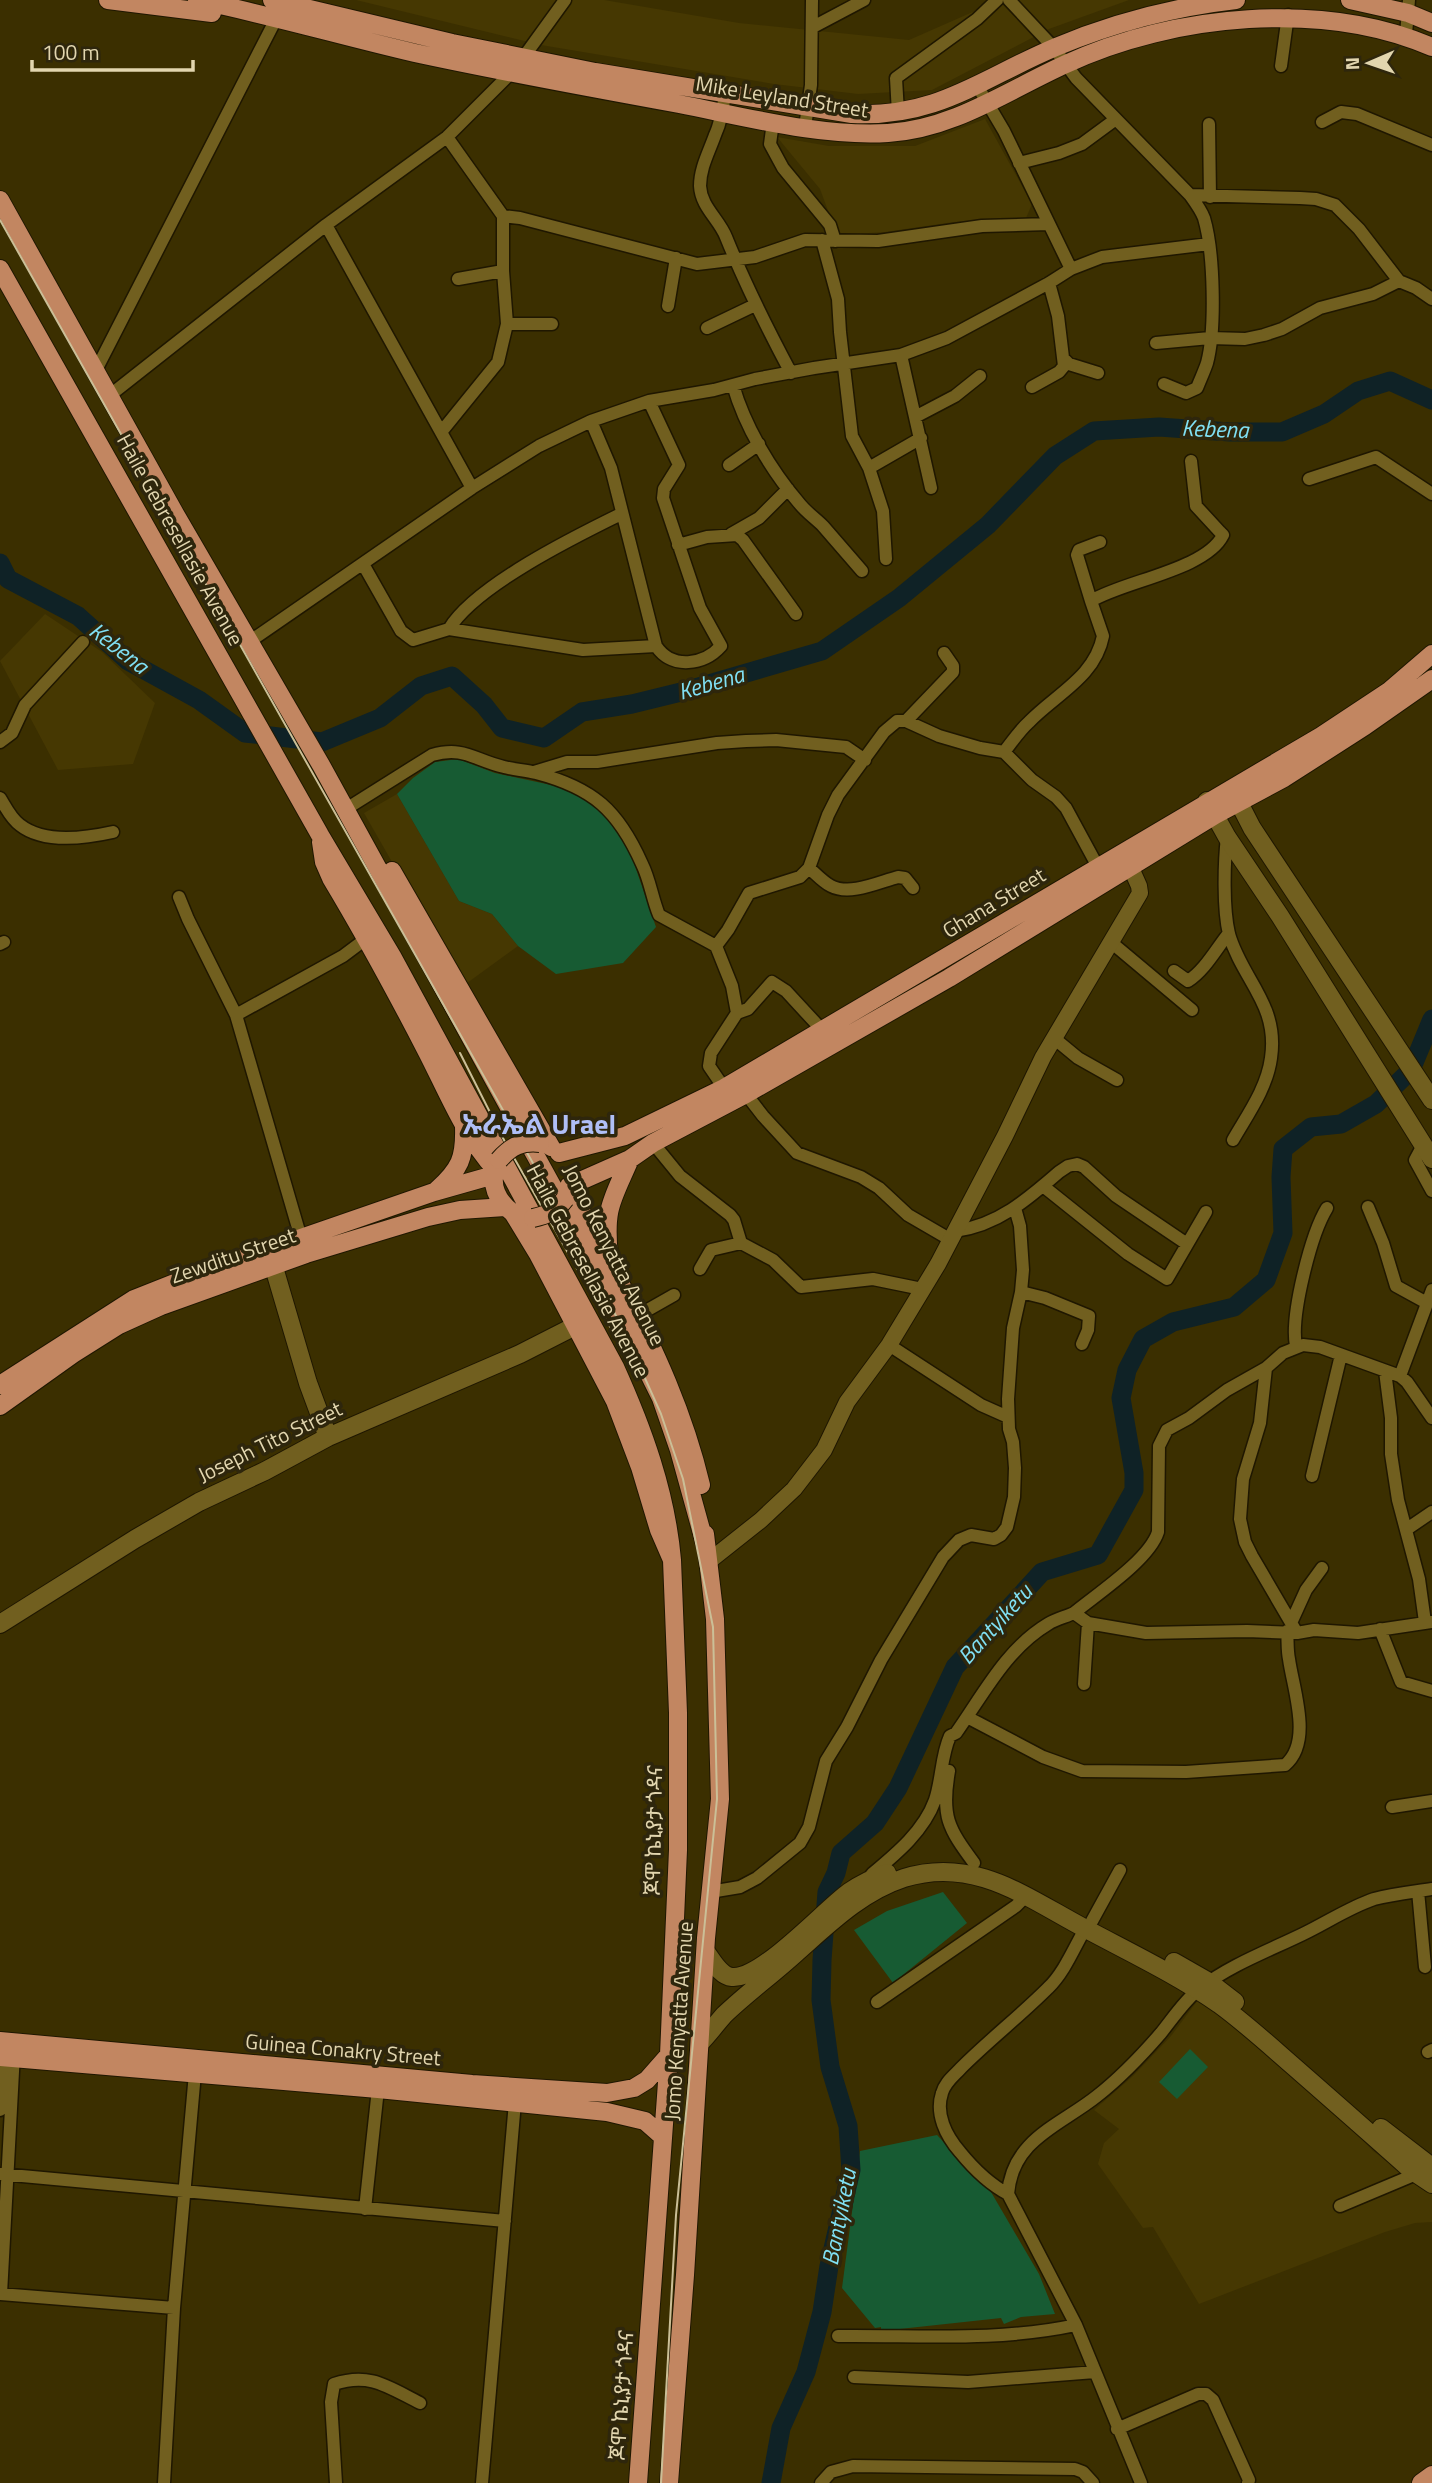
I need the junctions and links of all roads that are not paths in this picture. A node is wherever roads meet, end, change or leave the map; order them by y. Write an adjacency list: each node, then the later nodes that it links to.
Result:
1 (108, 0): 11 (main road)
2 (197, 0): 11 (main road, Mike Leyland Street)
3 (565, 0): 21 (street)
4 (813, 0): 16 (street)
5 (864, 0): 16 (street)
6 (997, 0): 30 (street)
7 (1009, 0): 19 (street)
8 (1236, 0): 10 (main road, Mike Leyland Street)
9 (1350, 0): 12 (main road)
10 (1186, 3): 15 (street); 19 (main road, Mike Leyland Street)
11 (275, 7): 20 (main road, Mike Leyland Street); 66 (street)
12 (1409, 7): 14 (main road); 17 (street)
13 (1288, 15): 15 (main road, Mike Leyland Street); 17 (main road, Mike Leyland Street); 23 (street)
14 (1432, 23)
15 (1194, 25): 22 (main road, Mike Leyland Street)
16 (813, 27): 28 (street)
17 (1406, 34): 18 (main road, Mike Leyland Street)
18 (1432, 47)
19 (1054, 48): 22 (street); 25 (main road, Mike Leyland Street)
20 (450, 52): 21 (main road, Mike Leyland Street); 24 (main road, Mike Leyland Street)
21 (523, 58): 26 (main road, Mike Leyland Street)
22 (1067, 63): 27 (main road, Mike Leyland Street); 31 (street)
23 (1280, 66)
24 (511, 72): 29 (main road, Mike Leyland Street); 36 (street)
25 (978, 86): 27 (street); 30 (main road, Mike Leyland Street)
26 (725, 94): 28 (main road, Mike Leyland Street); 29 (street)
27 (989, 104): 35 (main road, Mike Leyland Street); 38 (street)
28 (808, 107): 30 (main road, Mike Leyland Street); 35 (street)
29 (722, 113): 32 (main road, Mike Leyland Street); 48 (street)
30 (898, 113)
31 (1116, 119): 38 (street); 39 (street)
32 (774, 122): 35 (main road, Mike Leyland Street); 45 (street)
33 (1322, 122): 37 (street)
34 (1209, 124): 40 (street)
35 (805, 127)
36 (447, 137): 42 (street); 44 (street)
37 (1432, 145)
38 (1019, 163): 43 (street)
39 (1190, 195): 40 (street); 46 (street)
40 (1210, 197): 53 (street)
41 (0, 200): 66 (main road, Haile Gebresellasie Avenue)
42 (503, 216): 47 (street); 51 (street)
43 (1049, 224): 45 (street); 50 (street)
44 (326, 225): 73 (street); 77 (street)
45 (828, 241): 48 (street); 65 (street)
46 (1209, 244): 50 (street); 61 (street)
47 (676, 258): 48 (street); 57 (street)
48 (733, 259): 56 (street)
49 (0, 269): 117 (main road, Haile Gebresellasie Avenue)
50 (1071, 269): 54 (street)
51 (503, 271): 52 (street); 58 (street)
52 (458, 279)
53 (1399, 281): 55 (street); 61 (street)
54 (1049, 283): 63 (street); 64 (street)
55 (1432, 299)
56 (755, 305): 60 (street); 67 (street)
57 (668, 306)
58 (507, 324): 59 (street); 77 (street)
59 (552, 324)
60 (707, 328)
61 (1210, 338): 62 (street); 70 (street)
62 (1156, 342)
63 (901, 355): 65 (street); 75 (street)
64 (1064, 359): 68 (street); 72 (street)
65 (844, 365): 67 (street); 82 (street)
66 (95, 372): 73 (main road, Haile Gebresellasie Avenue)
67 (790, 373): 71 (street)
68 (1098, 373)
69 (980, 376): 75 (street)
70 (1164, 384)
71 (733, 385): 74 (street); 79 (street)
72 (1032, 387)
73 (109, 396): 99 (main road, Haile Gebresellasie Avenue)
74 (649, 401): 76 (street); 91 (street)
75 (915, 417): 78 (street)
76 (591, 421): 84 (street); 88 (street)
77 (442, 431): 84 (street)
78 (921, 438): 82 (street); 85 (street)
79 (759, 444): 81 (street); 86 (street)
80 (1191, 461): 95 (street)
81 (729, 465)
82 (869, 468): 92 (street)
83 (1309, 479): 87 (street)
84 (472, 488): 93 (street)
85 (931, 488)
86 (788, 489): 89 (street); 94 (street)
87 (1432, 494)
88 (621, 513): 97 (street); 100 (street)
89 (731, 534): 91 (street); 96 (street)
90 (1100, 542): 95 (street)
91 (678, 545): 100 (street)
92 (886, 559)
93 (363, 564): 97 (street); 99 (street)
94 (862, 571)
95 (1091, 601): 106 (street)
96 (796, 614)
97 (449, 629): 100 (street)
98 (83, 642): 105 (street)
99 (249, 642): 109 (main road, Haile Gebresellasie Avenue)
100 (656, 646)
101 (944, 653): 104 (street)
102 (1432, 654): 108 (main road, Ghana Street)
103 (1432, 679): 111 (main road, Ghana Street)
104 (906, 721): 106 (street); 107 (street)
105 (0, 742)
106 (1004, 752): 119 (street)
107 (865, 760): 110 (street); 120 (street)
108 (1274, 762): 111 (main road); 112 (main road, Ghana Street)
109 (321, 765): 115 (main road, Jomo Kenyatta Avenue)
110 (534, 772): 115 (street); 129 (street)
111 (1284, 778): 112 (main road, Ghana Street)
112 (1235, 795): 114 (main road, Ghana Street); 125 (main road)
113 (0, 797): 116 (street)
114 (1211, 808): 118 (main road); 119 (main road, Ghana Street); 121 (main road, Ghana Street)
115 (348, 812): 145 (main road, Haile Gebresellasie Avenue); 187 (main road, Jomo Kenyatta Avenue)
116 (113, 832)
117 (320, 835): 127 (main road, Haile Gebresellasie Avenue); 188 (main road, Haile Gebresellasie Avenue)
118 (1227, 837): 124 (main road); 126 (street)
119 (1098, 867): 135 (main road, Ghana Street)
120 (809, 868): 122 (street); 129 (street)
121 (1131, 868): 128 (street); 140 (main road, Ghana Street)
122 (913, 888)
123 (179, 897): 134 (street)
124 (1280, 916): 125 (main road); 137 (main road)
125 (1318, 929): 131 (main road)
126 (1229, 933): 130 (street); 143 (street)
127 (367, 938): 134 (street); 142 (main road, Haile Gebresellasie Avenue)
128 (1112, 943): 132 (street); 136 (street)
129 (716, 946): 133 (street)
130 (1174, 971)
131 (1358, 989): 137 (main road); 141 (main road)
132 (1192, 1010)
133 (737, 1013): 135 (street); 139 (street)
134 (236, 1015): 161 (street)
135 (822, 1030): 139 (main road, Ghana Street)
136 (1055, 1039): 138 (street); 158 (street)
137 (1361, 1044): 146 (main road)
138 (1117, 1080)
139 (724, 1088): 145 (main road, Ghana Street)
140 (746, 1094): 144 (main road, Ghana Street); 158 (street)
141 (1432, 1100)
142 (464, 1123): 148 (main road, Haile Gebresellasie Avenue); 151 (main road)
143 (1233, 1140)
144 (653, 1143): 147 (main road, Ghana Street); 159 (street)
145 (550, 1148): 148 (main road, bridge); 152 (main road)
146 (1427, 1153): 150 (street)
147 (630, 1159): 152 (main road, Ghana Street); 163 (main road)
148 (496, 1168): 151 (main road, Zewditu Street); 156 (main road)
149 (1043, 1186): 154 (street); 160 (street); 160 (street)
150 (1432, 1191)
151 (434, 1192): 161 (main road, Zewditu Street)
152 (568, 1192): 156 (main road, bridge); 163 (main road)
153 (1368, 1207): 169 (street)
154 (1015, 1208): 158 (street); 167 (street)
155 (1327, 1208): 174 (street)
156 (509, 1210): 161 (main road, Zewditu Street); 171 (main road, ጆሞ ኬኒያታ ጎዳና)
157 (1206, 1212): 160 (street)
158 (953, 1236): 165 (street)
159 (741, 1243): 164 (street); 165 (street)
160 (1187, 1244)
161 (304, 1247): 162 (main road, Zewditu Street)
162 (271, 1258): 179 (main road, Zewditu Street); 180 (main road, Zewditu Street); 183 (main road)
163 (610, 1263): 170 (main road)
164 (700, 1269)
165 (922, 1289): 173 (street)
166 (1432, 1290): 169 (street)
167 (1021, 1292): 172 (street); 181 (street)
168 (674, 1296): 170 (street)
169 (1427, 1303): 178 (street)
170 (638, 1316): 187 (main road)
171 (575, 1326): 183 (main road, Joseph Tito Street); 188 (main road, ጆሞ ኬኒያታ ጎዳና)
172 (1082, 1344)
173 (889, 1345): 181 (street); 187 (street)
174 (1296, 1346): 175 (street); 176 (street)
175 (1341, 1355): 177 (street); 184 (street)
176 (1266, 1367): 190 (street); 194 (street)
177 (1385, 1371): 178 (street); 186 (street)
178 (1400, 1376): 182 (street)
179 (0, 1385)
180 (0, 1406)
181 (1008, 1417): 206 (street)
182 (1432, 1418)
183 (328, 1437): 193 (main road, Joseph Tito Street)
184 (1312, 1476)
185 (1432, 1512): 186 (street)
186 (1407, 1529): 191 (street)
187 (706, 1553): 206 (main road, Jomo Kenyatta Avenue)
188 (672, 1560): 217 (main road, ጆሞ ኬኒያታ ጎዳና)
189 (1322, 1568): 194 (street)
190 (1073, 1613): 192 (street); 198 (street)
191 (1428, 1622): 195 (street)
192 (1087, 1623): 194 (street); 196 (street)
193 (0, 1624)
194 (1292, 1629): 195 (street); 198 (street)
195 (1380, 1629): 197 (street)
196 (1084, 1684)
197 (1432, 1691)
198 (968, 1717): 199 (street)
199 (956, 1733): 202 (street); 207 (street)
200 (1432, 1801): 201 (street)
201 (1392, 1807)
202 (974, 1863): 207 (main road); 209 (main road)
203 (1120, 1870): 209 (street)
204 (1432, 1889): 205 (street)
205 (1418, 1891): 212 (street); 213 (street)
206 (710, 1892): 211 (main road, Jomo Kenyatta Avenue)
207 (860, 1892): 208 (main road); 210 (main road)
208 (1027, 1895): 209 (main road); 214 (street)
209 (1089, 1925): 213 (main road); 230 (street)
210 (790, 1951): 211 (main road); 215 (main road)
211 (706, 1952): 215 (main road, Jomo Kenyatta Avenue)
212 (1425, 1967)
213 (1203, 1986): 228 (main road); 230 (street)
214 (877, 2002)
215 (700, 2043): 248 (main road, Jomo Kenyatta Avenue)
216 (6, 2050): 218 (main road, Guinea Conakry Street); 224 (street); 227 (street)
217 (669, 2055): 222 (main road, Guinea Conakry Street); 226 (main road, ጆሞ ኬኒያታ ጎዳና)
218 (156, 2062): 219 (main road, Guinea Conakry Street); 221 (main road, Guinea Conakry Street)
219 (195, 2073): 220 (main road, Guinea Conakry Street); 229 (street)
220 (378, 2089): 221 (main road, Guinea Conakry Street); 232 (street)
221 (471, 2091): 222 (main road, Guinea Conakry Street); 223 (main road, Guinea Conakry Street)
222 (607, 2093): 225 (main road)
223 (515, 2102): 225 (main road, Guinea Conakry Street); 233 (street)
224 (0, 2110)
225 (607, 2112): 226 (main road, Guinea Conakry Street)
226 (662, 2136): 247 (main road, ጆሞ ኬኒያታ ጎዳና)
227 (5, 2174): 229 (street); 234 (street)
228 (1429, 2177): 231 (street)
229 (186, 2191): 232 (street); 235 (street)
230 (1008, 2194): 236 (street)
231 (1340, 2206)
232 (365, 2209): 233 (street)
233 (505, 2221): 246 (street)
234 (1, 2294): 235 (street)
235 (174, 2308): 244 (street)
236 (1076, 2325): 237 (street); 238 (street)
237 (838, 2336)
238 (1095, 2372): 239 (street); 241 (street)
239 (854, 2377)
240 (420, 2403): 245 (street)
241 (1117, 2429): 243 (street); 251 (street)
242 (1432, 2475): 252 (main road)
243 (1139, 2482)
244 (164, 2483)
245 (336, 2483)
246 (482, 2483)
247 (638, 2483)
248 (669, 2483)
249 (821, 2483): 250 (street)
250 (1093, 2483)
251 (1248, 2483)
252 (1421, 2483)

